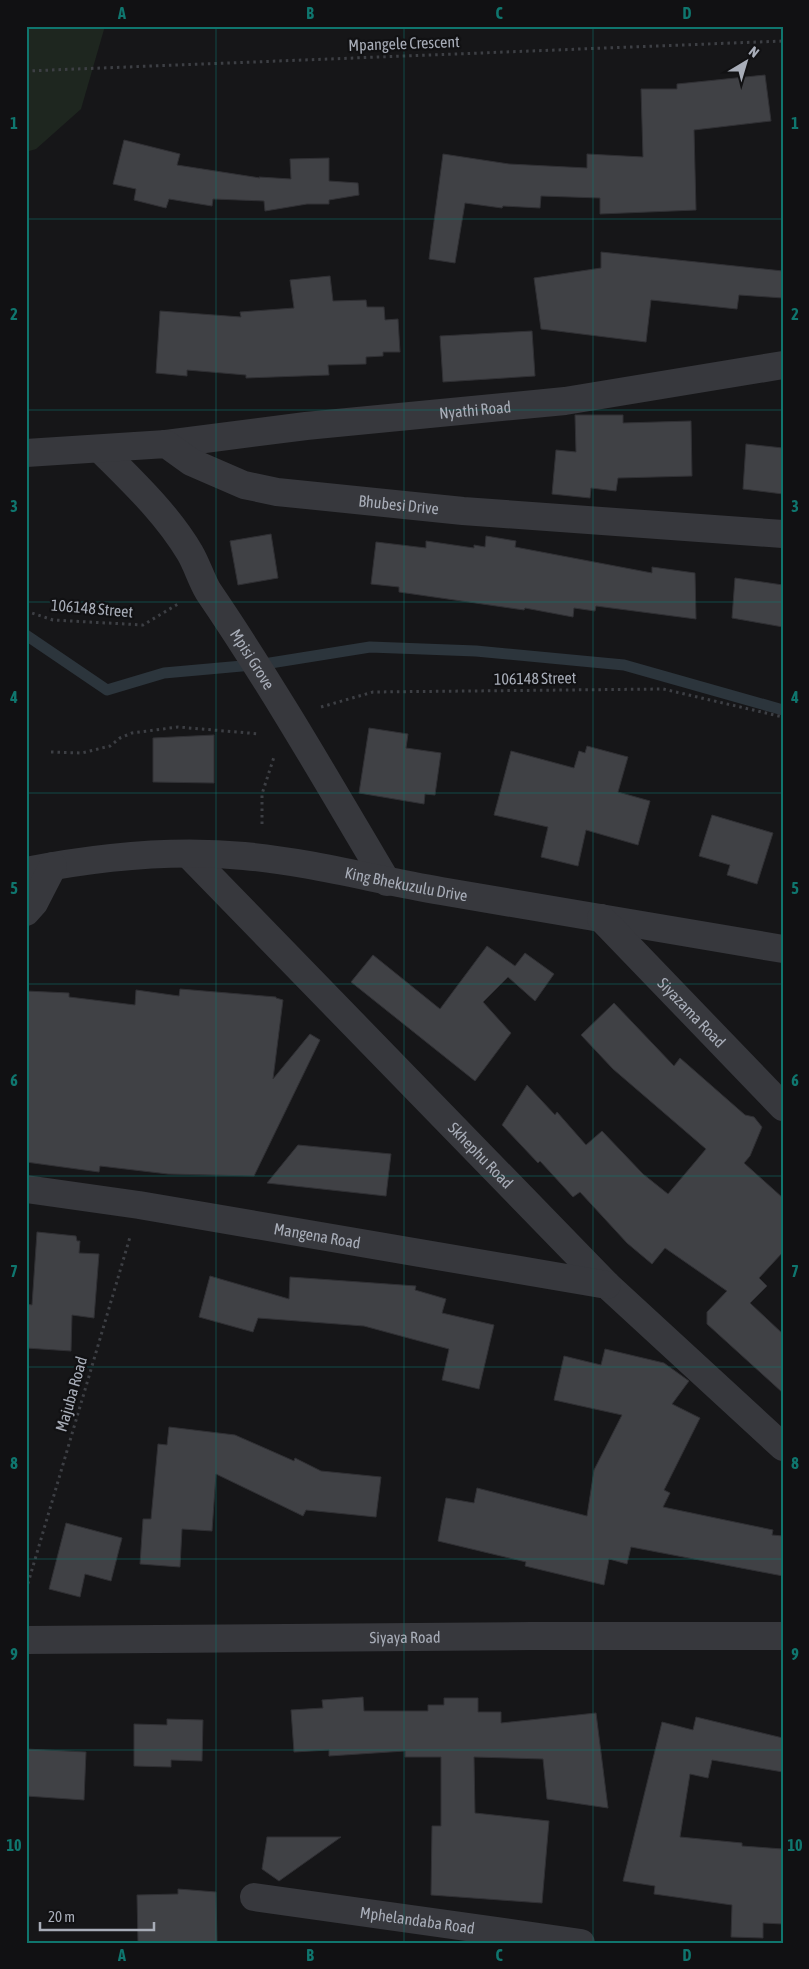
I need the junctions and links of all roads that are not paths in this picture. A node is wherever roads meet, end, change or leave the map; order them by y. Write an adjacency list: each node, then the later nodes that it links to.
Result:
1 (783, 365): 2 (street, Nyathi Road)
2 (166, 444): 3 (street); 5 (street, Bhubesi Drive)
3 (101, 450): 4 (street); 9 (street, Mpisi Grove)
4 (26, 453)
5 (783, 534)
6 (188, 854): 7 (street, King Bhekuzulu Drive); 9 (street, King Bhekuzulu Drive); 15 (street, Skhephu Road)
7 (53, 866): 8 (street, King Bhekuzulu Drive); 10 (street)
8 (26, 871)
9 (387, 882): 11 (street, King Bhekuzulu Drive)
10 (26, 912)
11 (601, 918): 12 (street, King Bhekuzulu Drive); 13 (street, Siyazama Road)
12 (783, 949)
13 (783, 1107)
14 (26, 1189): 15 (street, Mangena Road)
15 (608, 1285): 16 (street, Skhephu Road)
16 (783, 1447)
17 (783, 1636): 18 (street, Siyaya Road)
18 (26, 1640)
19 (254, 1897): 20 (street, Mphelandaba Road)
20 (581, 1943)

